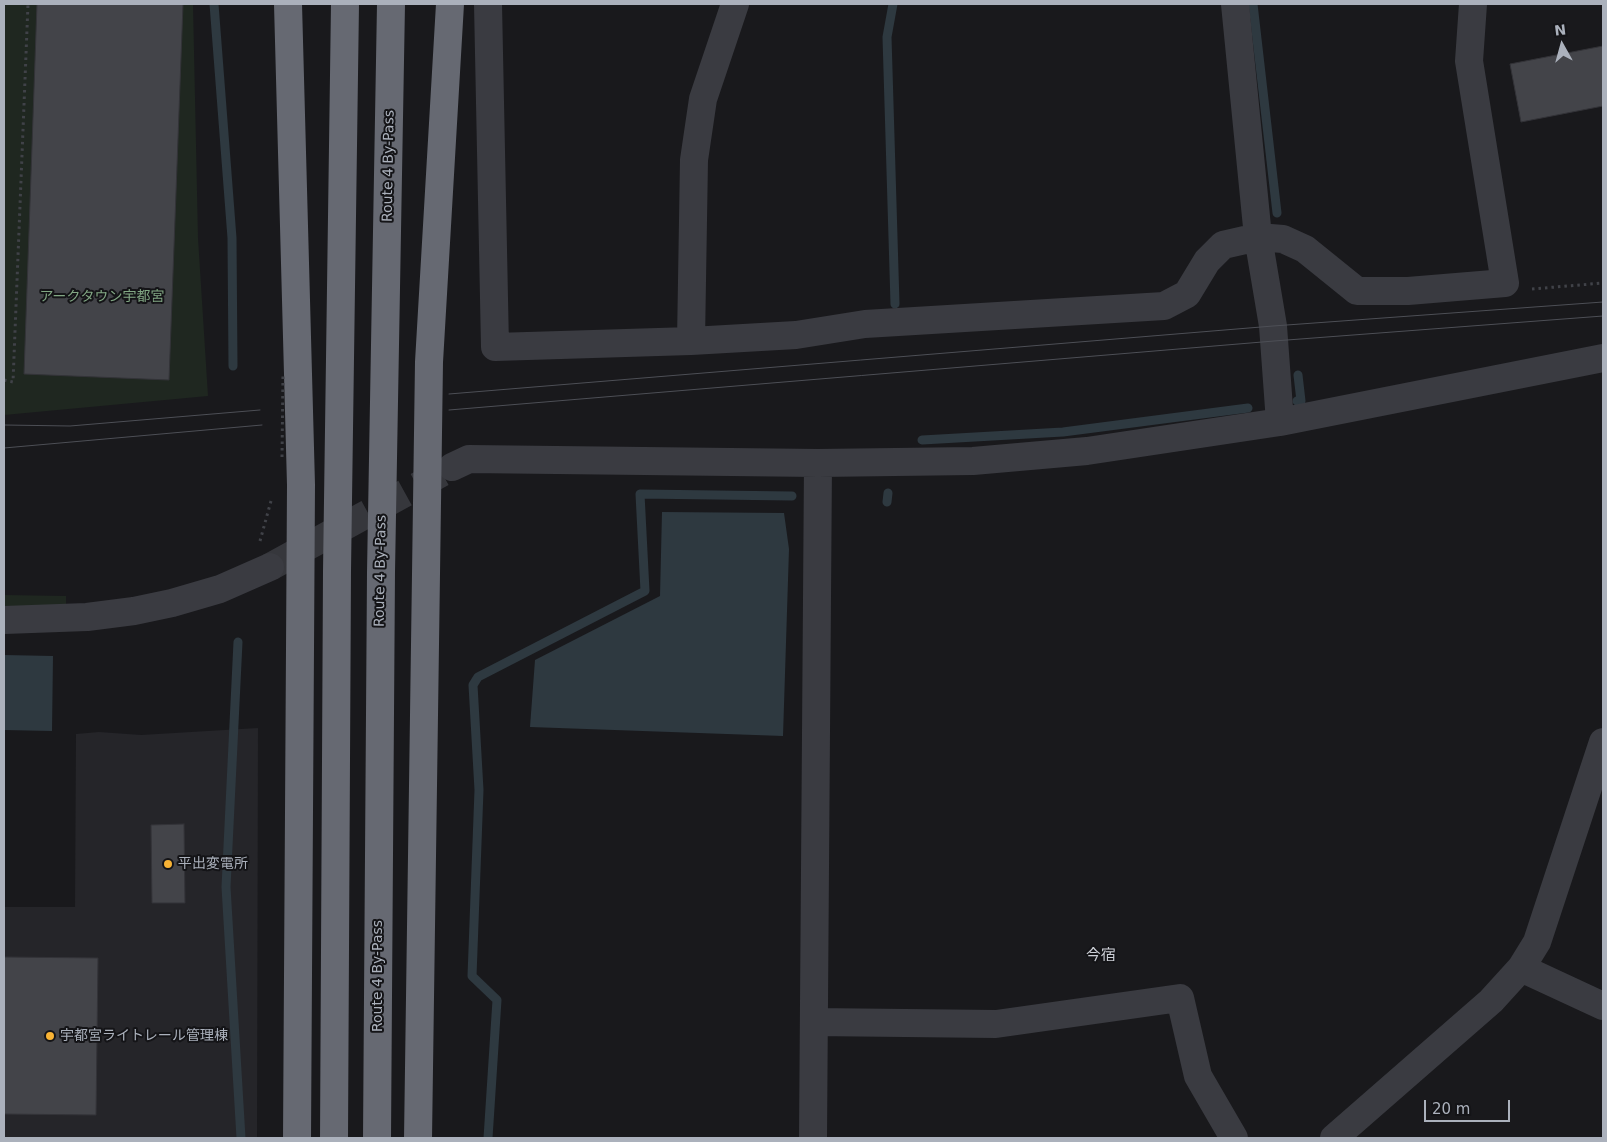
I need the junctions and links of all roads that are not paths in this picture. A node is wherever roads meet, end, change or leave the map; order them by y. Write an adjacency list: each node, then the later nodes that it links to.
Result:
1 (288, 4): 21 (highway)
2 (345, 4): 22 (highway)
3 (391, 4): 23 (highway, Route 4 By-Pass)
4 (450, 4): 24 (highway)
5 (488, 4): 10 (street)
6 (735, 4): 10 (street)
7 (1235, 4): 9 (street)
8 (1473, 4): 9 (street)
9 (1258, 237): 10 (street); 12 (street)
10 (691, 342)
11 (1603, 358): 12 (street)
12 (1280, 422): 13 (street)
13 (818, 463): 14 (street); 20 (street)
14 (452, 467)
15 (261, 572): 16 (street)
16 (4, 620)
17 (1603, 742): 18 (street)
18 (1521, 968): 19 (street); 27 (street)
19 (1603, 1006)
20 (814, 1022): 25 (street); 26 (street)
21 (297, 1138)
22 (334, 1138)
23 (377, 1138)
24 (418, 1138)
25 (813, 1138)
26 (1234, 1138)
27 (1334, 1138)

